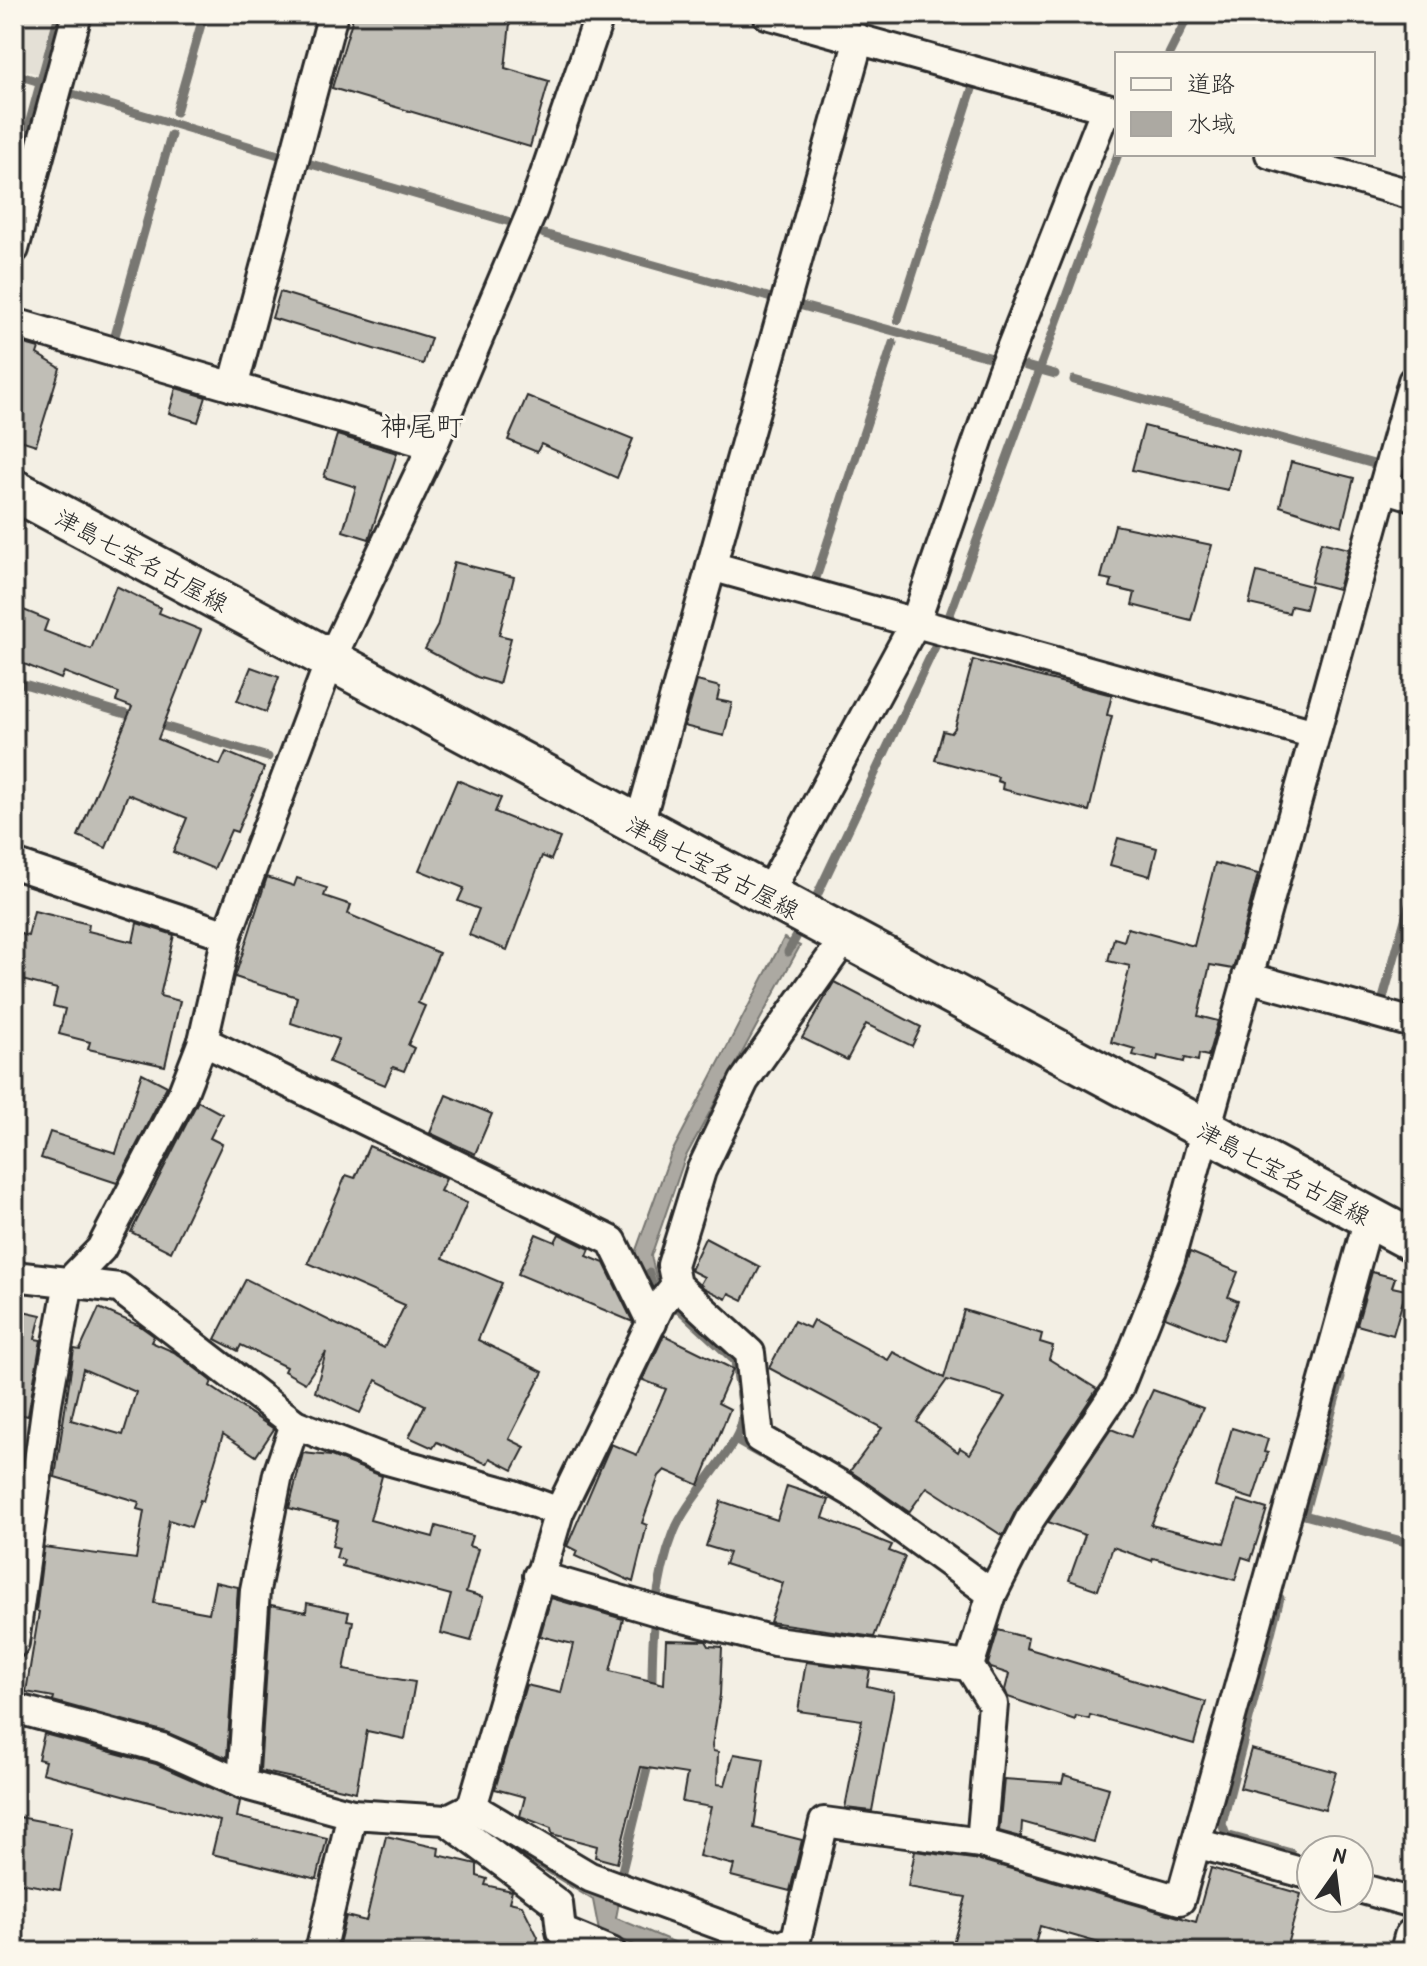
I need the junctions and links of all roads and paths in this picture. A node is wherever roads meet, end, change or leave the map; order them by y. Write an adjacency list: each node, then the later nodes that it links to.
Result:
1 (77, 14): 9 (street)
2 (333, 14): 12 (street)
3 (600, 14): 13 (street)
4 (767, 14): 5 (street)
5 (859, 39): 6 (street); 17 (street)
6 (1112, 109): 18 (street)
7 (1277, 156): 8 (street)
8 (1413, 195)
9 (14, 249)
10 (14, 323): 12 (street)
11 (1413, 381): 14 (street)
12 (233, 387): 13 (street)
13 (433, 445): 19 (street)
14 (1387, 474): 16 (street); 20 (street)
15 (14, 490): 19 (main road, 津島七宝名古屋線)
16 (1413, 496)
17 (711, 566): 18 (street); 21 (street)
18 (932, 628): 20 (street); 23 (street)
19 (330, 661): 21 (main road, 津島七宝名古屋線); 24 (street)
20 (1315, 734): 25 (street)
21 (638, 828): 23 (main road, 津島七宝名古屋線)
22 (14, 864): 24 (street)
23 (804, 916): 28 (main road, 津島七宝名古屋線); 33 (street)
24 (227, 935): 27 (street)
25 (1247, 977): 26 (street); 28 (street)
26 (1413, 1023)
27 (203, 1041): 32 (street); 33 (street)
28 (1204, 1131): 29 (main road, 津島七宝名古屋線); 38 (street)
29 (1369, 1218): 30 (main road, 津島七宝名古屋線); 46 (street)
30 (1413, 1241)
31 (14, 1276): 32 (street)
32 (69, 1282): 34 (street); 37 (street)
33 (665, 1300): 35 (street); 38 (street)
34 (295, 1424): 35 (street); 42 (street)
35 (559, 1512): 36 (street)
36 (538, 1576): 40 (street); 44 (street)
37 (18, 1585): 39 (street)
38 (992, 1594): 40 (street)
39 (14, 1643)
40 (969, 1666): 45 (street)
41 (14, 1708): 42 (street)
42 (242, 1784): 43 (street)
43 (352, 1814): 44 (street); 52 (street)
44 (459, 1814): 45 (street); 51 (street)
45 (981, 1843): 46 (street)
46 (1196, 1843): 47 (street)
47 (1295, 1871)
48 (1375, 1892): 49 (street)
49 (1413, 1903)
50 (1413, 1937): 54 (street)
51 (558, 1942): 53 (street)
52 (320, 1952)
53 (611, 1952)
54 (1409, 1952)

